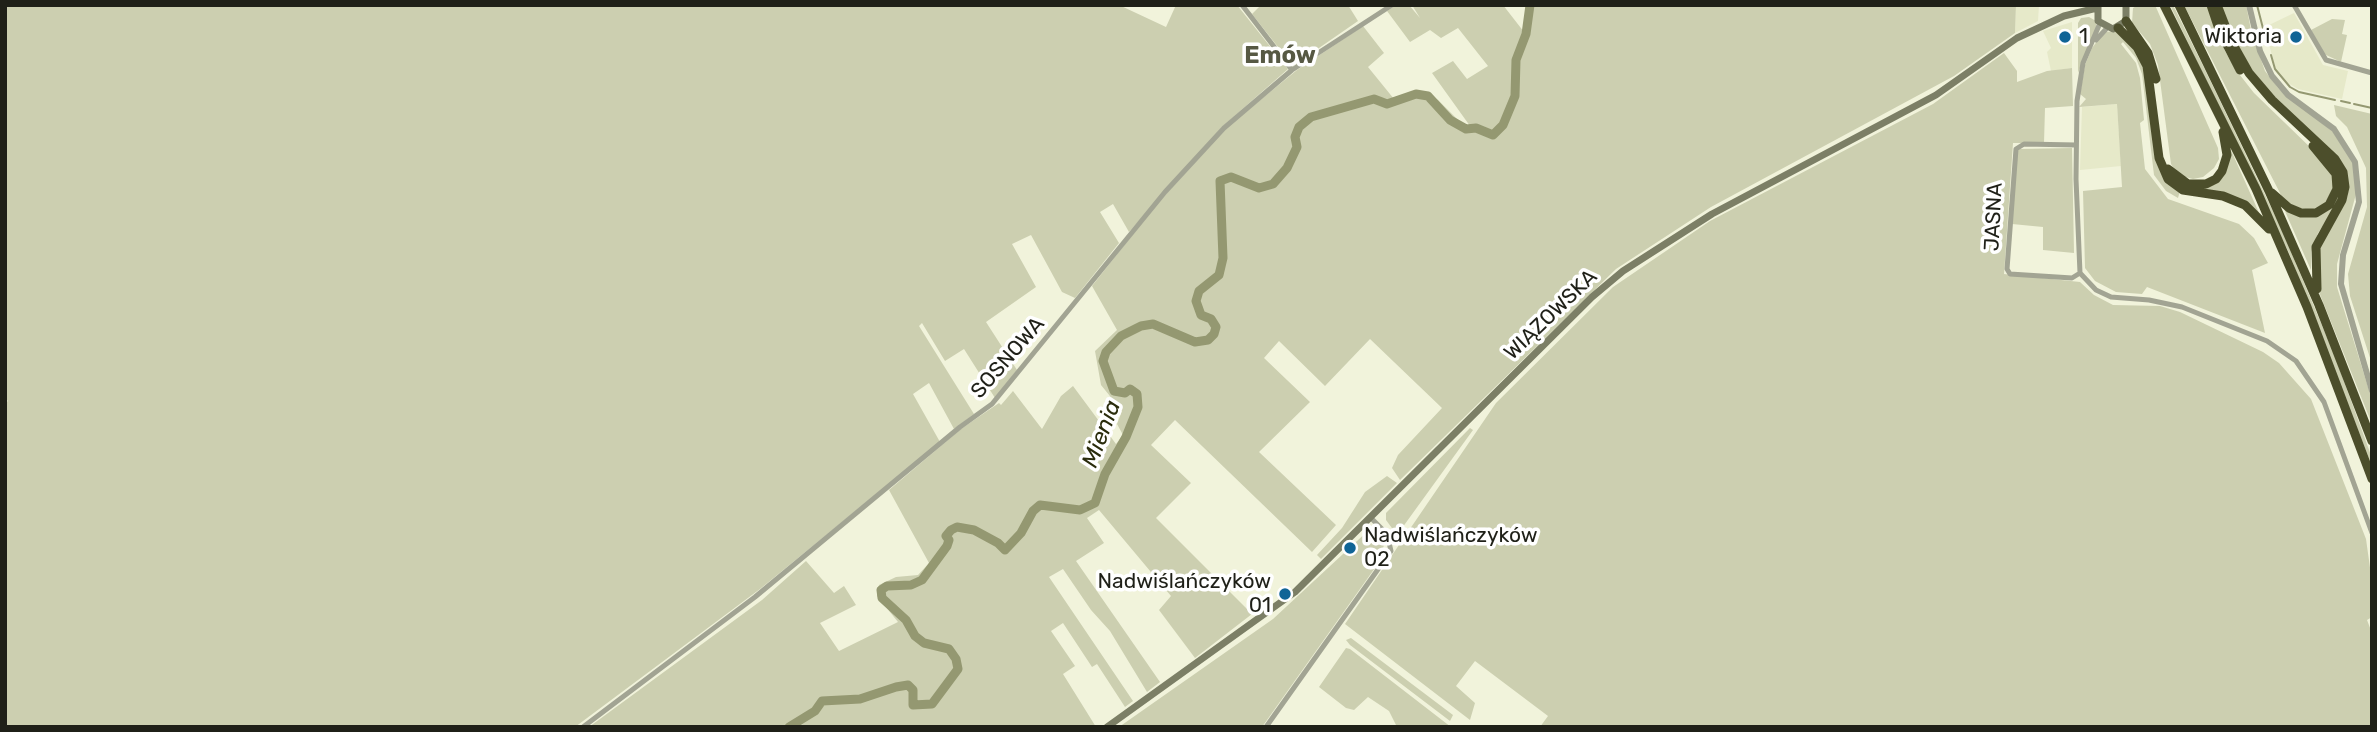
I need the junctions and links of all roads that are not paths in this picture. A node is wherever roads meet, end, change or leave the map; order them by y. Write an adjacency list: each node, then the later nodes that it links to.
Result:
1 (1242, 5): 16 (street)
2 (1392, 5): 16 (street, SOSNOWA)
3 (2164, 5): 18 (highway)
4 (2179, 5): 20 (highway)
5 (2211, 5): 20 (highway)
6 (2217, 5): 23 (highway)
7 (2249, 5): 24 (street)
8 (2294, 5): 17 (street)
9 (2098, 7): 11 (main road, WIĄZOWSKA); 12 (main road)
10 (2128, 7): 13 (main road)
11 (2080, 13): 12 (main road); 27 (main road, WIĄZOWSKA)
12 (2098, 20): 14 (main road); 15 (street)
13 (2122, 25): 14 (main road); 18 (highway); 21 (highway)
14 (2107, 28): 15 (street)
15 (2088, 51): 19 (street)
16 (1292, 69): 29 (street, SOSNOWA)
17 (2372, 73)
18 (2221, 120): 21 (highway)
19 (2076, 145): 22 (street); 22 (street, JASNA)
20 (2269, 191): 23 (highway)
21 (2277, 238): 26 (highway)
22 (2080, 273): 28 (street)
23 (2319, 305): 25 (highway)
24 (2372, 391)
25 (2372, 441)
26 (2372, 479)
27 (1371, 518): 30 (main road, WIĄZOWSKA); 31 (street)
28 (2372, 533)
29 (583, 727)
30 (1108, 727)
31 (1266, 727)

